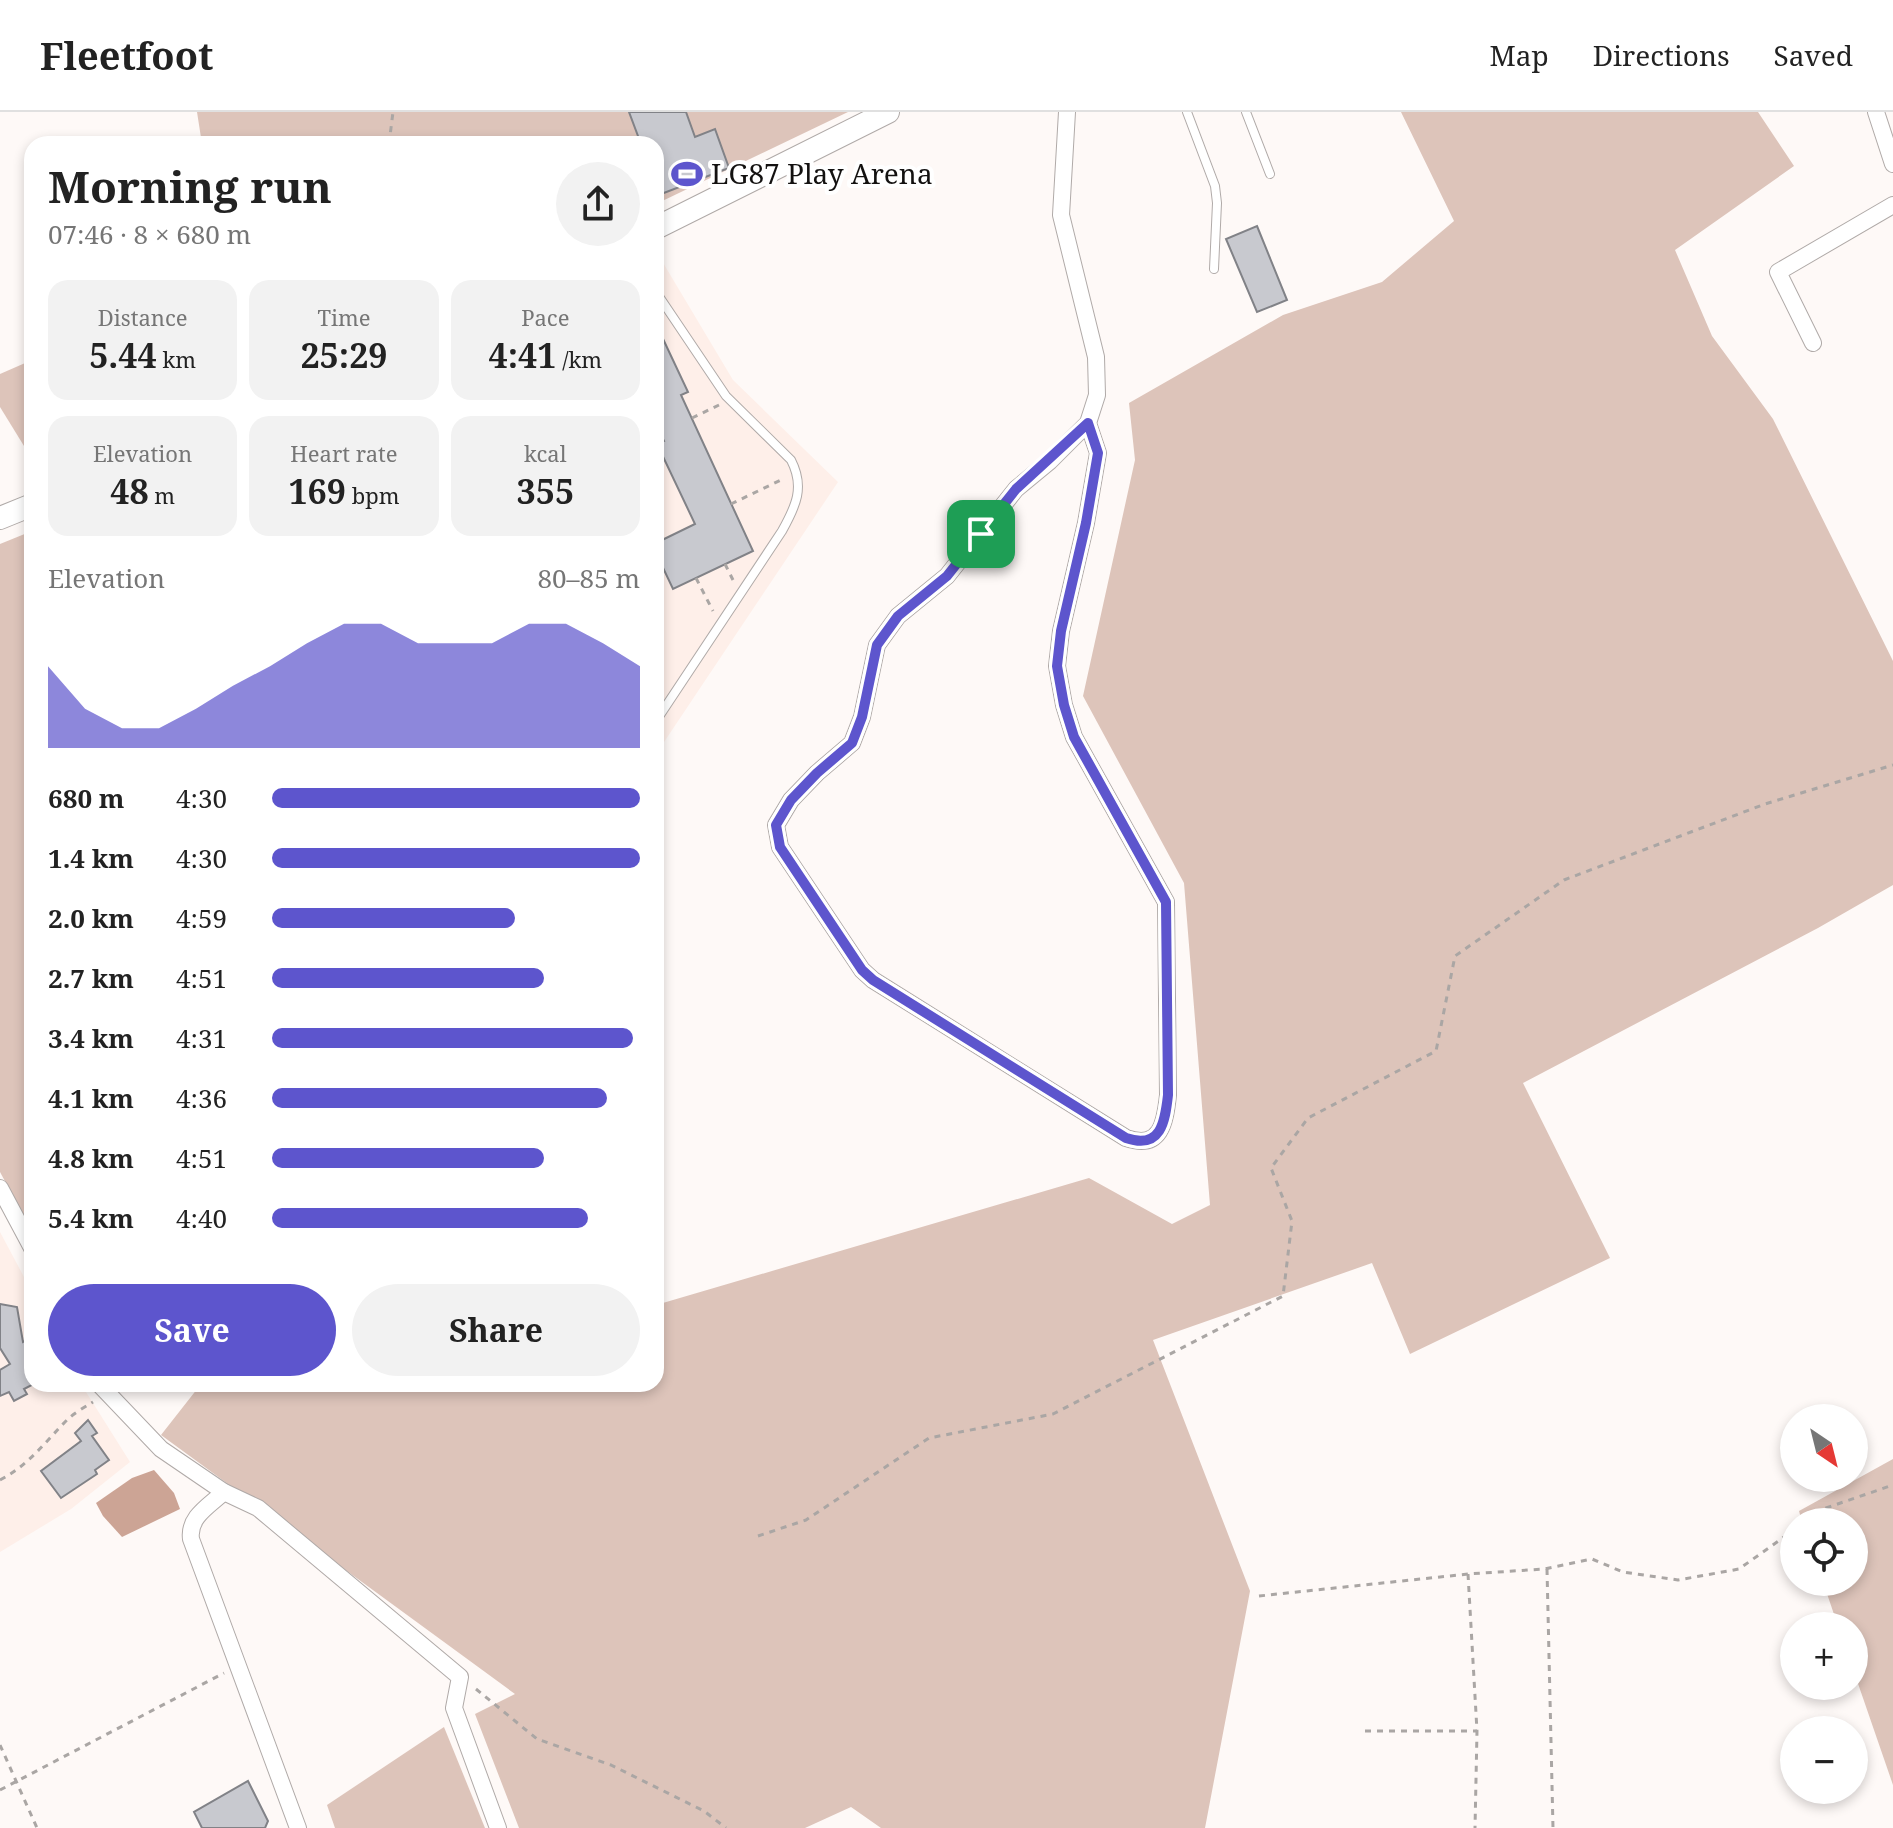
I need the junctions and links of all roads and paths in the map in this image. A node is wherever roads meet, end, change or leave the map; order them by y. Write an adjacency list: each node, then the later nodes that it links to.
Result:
1 (393, 112): 7 (path)
2 (888, 112): 11 (street)
3 (1067, 112): 17 (street)
4 (1187, 112): 12 (lane)
5 (1246, 112): 9 (lane)
6 (1876, 112): 8 (street)
7 (390, 136)
8 (1893, 164)
9 (1270, 174)
10 (1893, 205): 14 (street)
11 (664, 224)
12 (1214, 269)
13 (664, 304): 15 (lane)
14 (1813, 343)
15 (729, 400): 16 (path); 18 (lane)
16 (692, 418)
17 (1088, 423): 17 (street)
18 (797, 472): 19 (path); 23 (lane)
19 (731, 504)
20 (24, 508): 21 (street)
21 (0, 518)
22 (696, 578): 23 (path)
23 (720, 625): 24 (lane)
24 (664, 709)
25 (1893, 765): 34 (path)
26 (0, 1188): 27 (street)
27 (24, 1233)
28 (97, 1392): 30 (path)
29 (107, 1392): 32 (street)
30 (0, 1480)
31 (1893, 1485): 33 (path)
32 (224, 1492): 39 (street); 40 (street)
33 (1826, 1508)
34 (758, 1536)
35 (1780, 1540): 36 (path)
36 (1547, 1569): 37 (path); 51 (path)
37 (1468, 1574): 38 (path); 42 (path)
38 (1259, 1596)
39 (238, 1665): 44 (path); 47 (street)
40 (460, 1677): 48 (street); 49 (path)
41 (1365, 1731): 42 (path)
42 (1477, 1731): 50 (path)
43 (0, 1745): 44 (path)
44 (16, 1781): 45 (path); 46 (path)
45 (0, 1790)
46 (37, 1828)
47 (298, 1828)
48 (498, 1828)
49 (726, 1828)
50 (1475, 1828)
51 (1553, 1828)

